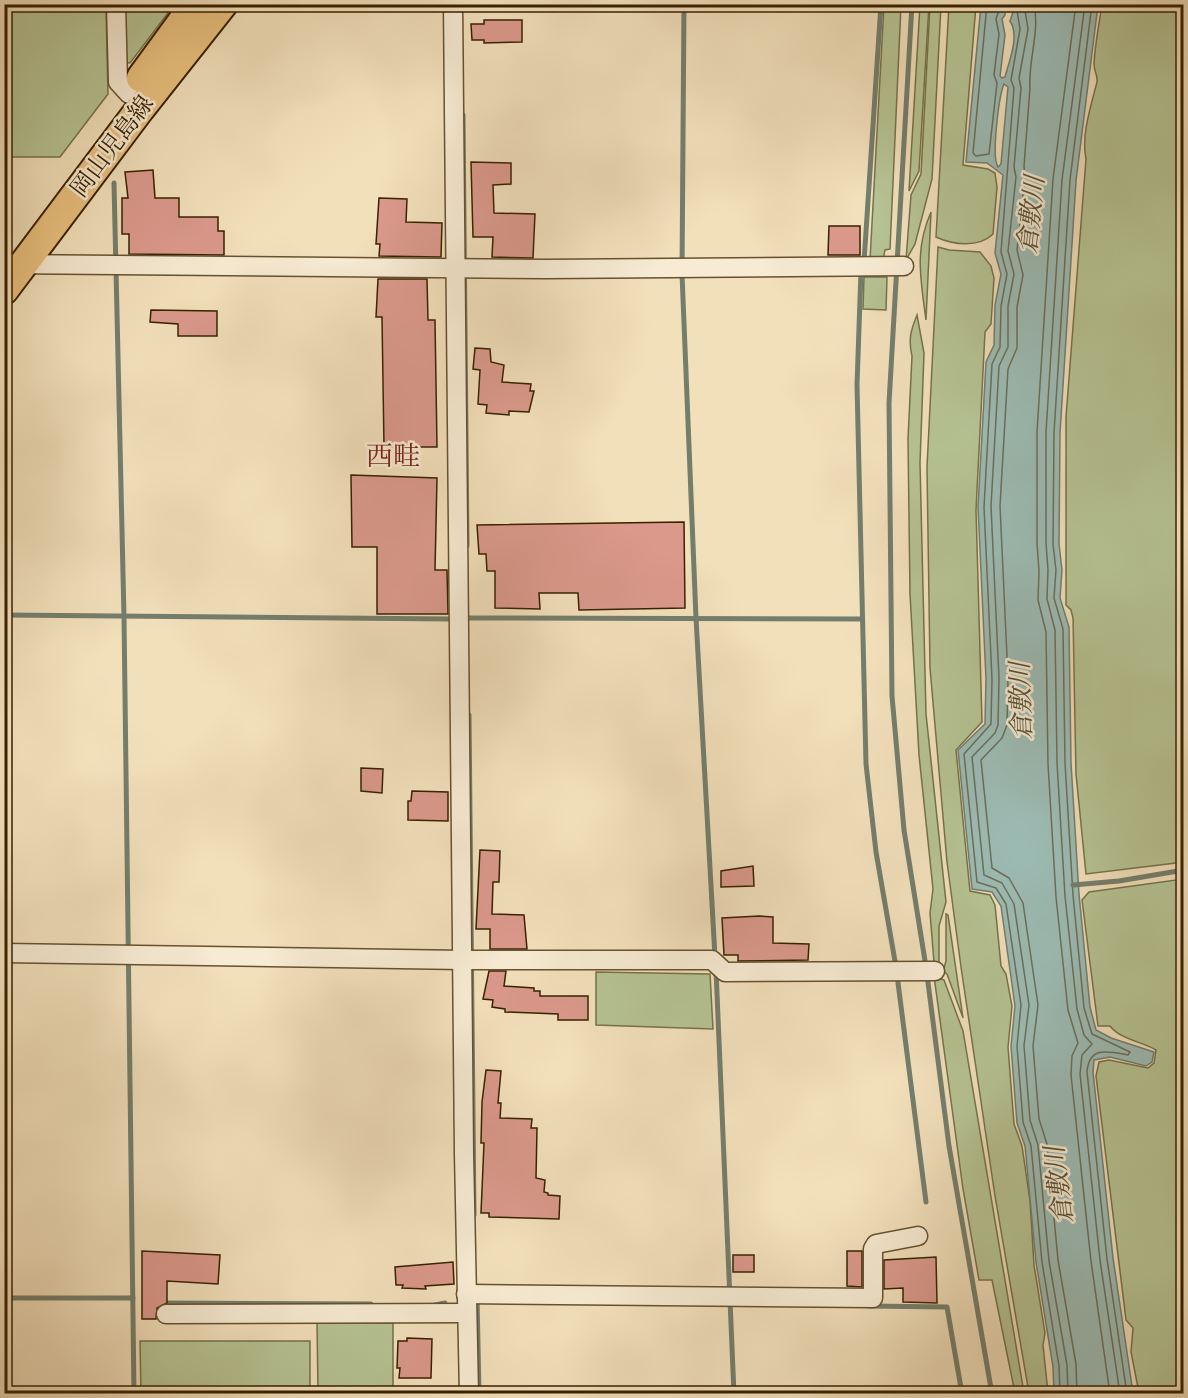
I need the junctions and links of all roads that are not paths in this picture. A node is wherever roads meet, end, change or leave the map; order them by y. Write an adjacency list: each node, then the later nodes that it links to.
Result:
1 (116, 4): 5 (street)
2 (195, 4): 5 (main road, 岡山児島線)
3 (223, 4): 6 (main road, 岡山児島線)
4 (453, 4): 8 (street)
5 (129, 94): 6 (main road, 岡山児島線)
6 (14, 264): 8 (street); 9 (main road, 岡山児島線)
7 (898, 266): 8 (street)
8 (463, 268): 11 (street)
9 (4, 290)
10 (4, 953): 11 (street)
11 (469, 960): 12 (street); 14 (street)
12 (928, 972)
13 (918, 1236): 14 (street)
14 (473, 1294): 15 (street)
15 (467, 1313): 16 (street); 17 (street)
16 (166, 1314)
17 (469, 1394)

